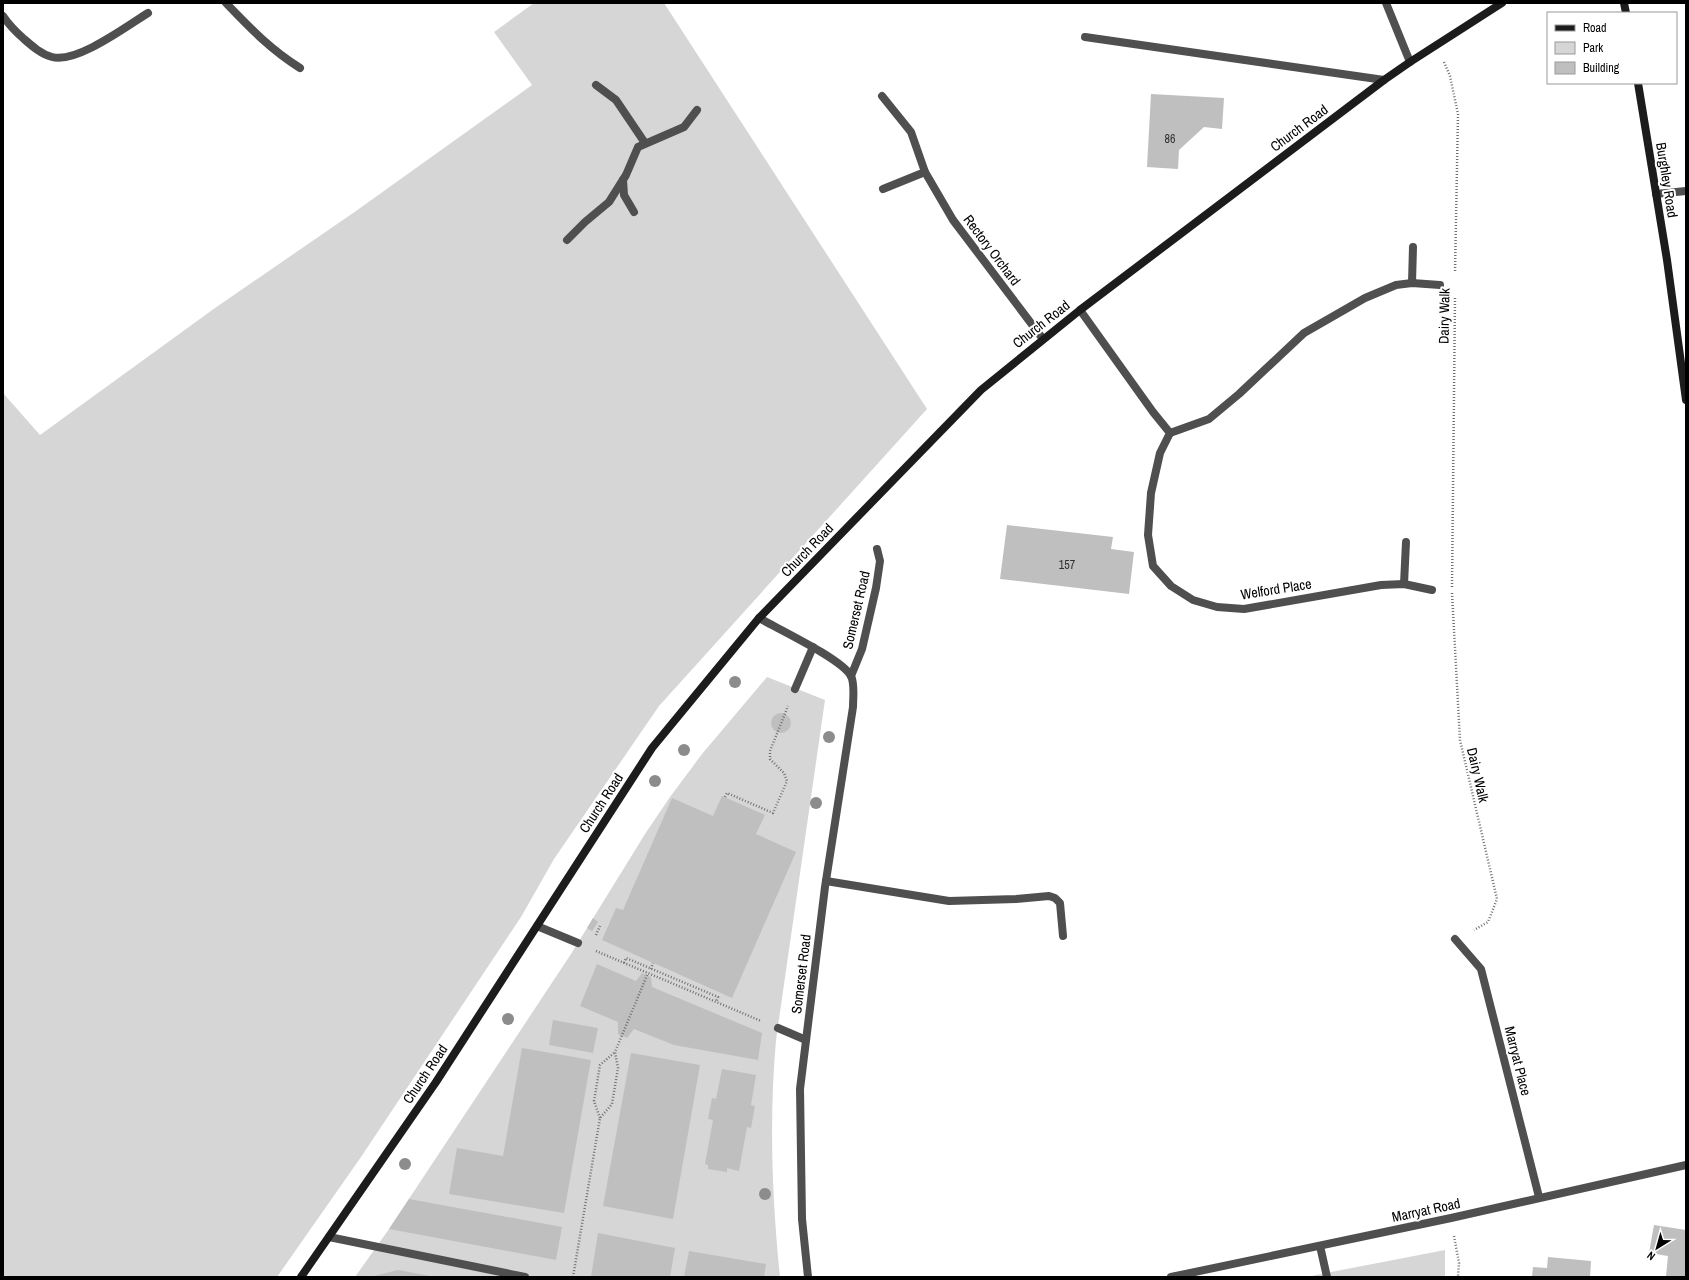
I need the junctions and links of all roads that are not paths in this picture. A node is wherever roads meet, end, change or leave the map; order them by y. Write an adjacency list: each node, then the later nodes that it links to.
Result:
1 (226, 3): 8 (street)
2 (1386, 3): 7 (street)
3 (1502, 3): 7 (street, Church Road)
4 (148, 13): 5 (street)
5 (3, 16)
6 (1085, 37): 9 (street)
7 (1410, 62): 9 (street, Church Road)
8 (300, 68)
9 (1384, 80): 25 (street, Church Road)
10 (1638, 84): 19 (street, Burghley Road)
11 (596, 85): 14 (street)
12 (882, 96): 15 (street, Rectory Orchard)
13 (697, 110): 14 (street)
14 (645, 144): 16 (street)
15 (925, 172): 17 (street); 26 (street, Rectory Orchard)
16 (623, 179): 20 (street); 21 (street)
17 (883, 189)
18 (1686, 191): 19 (street)
19 (1656, 194): 27 (street, Burghley Road)
20 (634, 212)
21 (567, 240)
22 (1413, 247): 23 (street)
23 (1412, 283): 24 (street); 28 (street)
24 (1440, 285)
25 (1080, 310): 26 (street, Church Road); 28 (street)
26 (1043, 339): 33 (street, Church Road)
27 (1686, 400)
28 (1170, 433): 31 (street, Welford Place)
29 (1406, 542): 31 (street)
30 (877, 549): 35 (street, Somerset Road)
31 (1404, 584): 32 (street, Welford Place)
32 (1432, 590)
33 (759, 618): 34 (street, Somerset Road); 38 (street, Church Road)
34 (813, 647): 35 (street, Somerset Road); 36 (street)
35 (851, 676): 37 (street, Somerset Road)
36 (796, 689)
37 (826, 881): 39 (street); 43 (street, Somerset Road)
38 (537, 926): 41 (street); 46 (street, Church Road)
39 (1063, 936)
40 (1455, 939): 45 (street, Marryat Place)
41 (578, 943)
42 (778, 1028): 43 (street)
43 (806, 1040): 50 (street, Somerset Road)
44 (1686, 1165): 45 (street, Marryat Road)
45 (1539, 1197): 47 (street, Marryat Road)
46 (329, 1237): 48 (street, Church Road); 49 (street)
47 (1320, 1246): 51 (street, Marryat Road); 52 (street)
48 (301, 1277)
49 (525, 1277)
50 (808, 1277)
51 (1171, 1277)
52 (1327, 1277)

